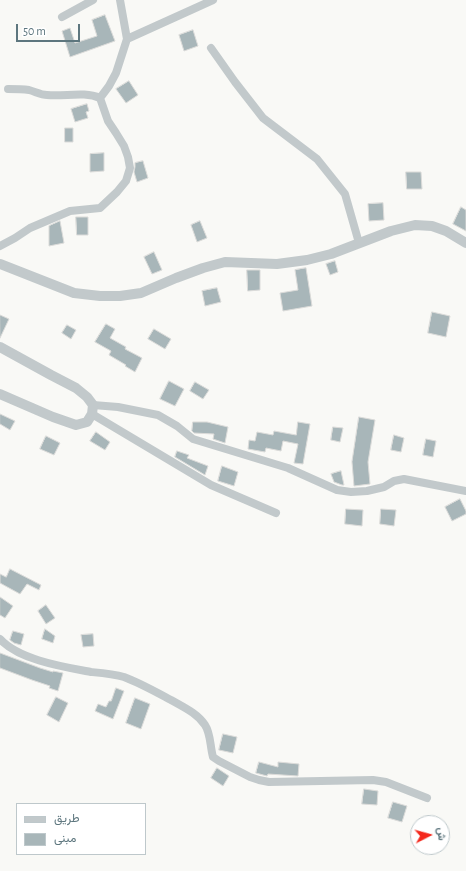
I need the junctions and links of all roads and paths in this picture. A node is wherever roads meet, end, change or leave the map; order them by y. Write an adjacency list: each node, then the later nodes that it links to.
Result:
1 (93, 0): 4 (street)
2 (120, 0): 5 (street)
3 (213, 0): 5 (street)
4 (62, 17)
5 (127, 38): 8 (street)
6 (211, 48): 9 (street)
7 (8, 88): 8 (street)
8 (100, 98): 11 (street)
9 (360, 243): 10 (street); 12 (street)
10 (466, 244)
11 (0, 246)
12 (0, 264)
13 (0, 347): 15 (street)
14 (0, 394): 15 (street)
15 (92, 409): 16 (street); 17 (street)
16 (466, 491)
17 (276, 513)
18 (0, 640): 19 (street)
19 (426, 798)

